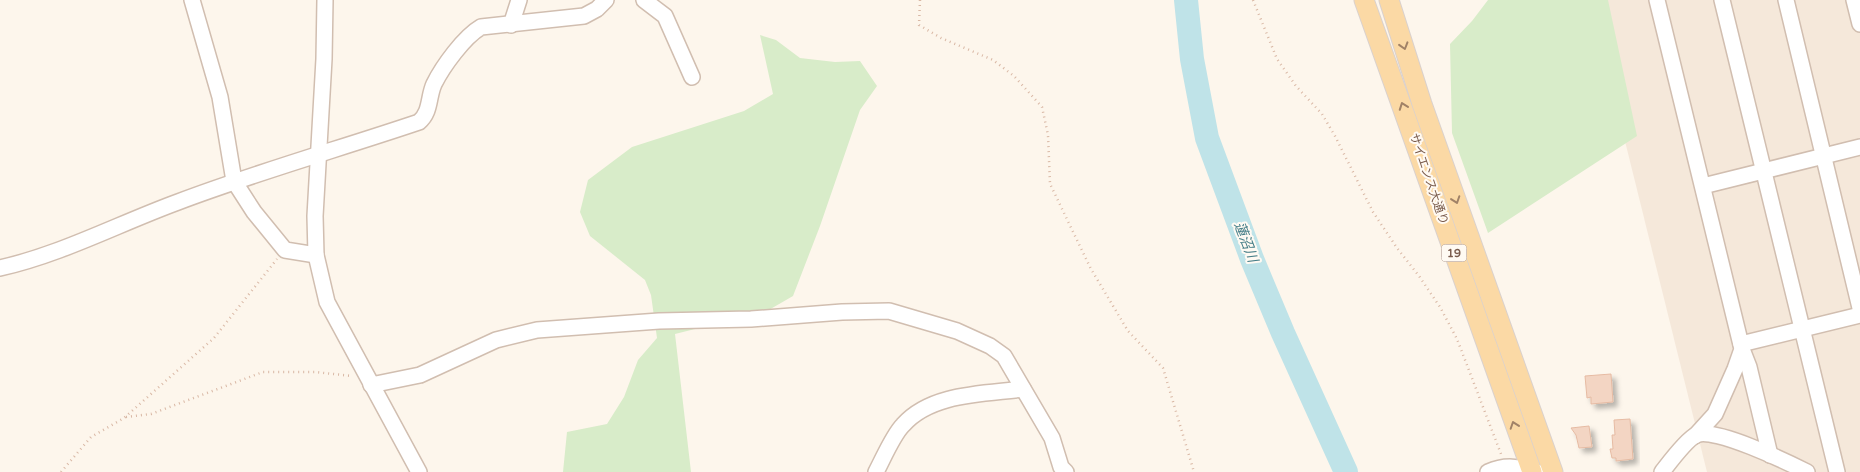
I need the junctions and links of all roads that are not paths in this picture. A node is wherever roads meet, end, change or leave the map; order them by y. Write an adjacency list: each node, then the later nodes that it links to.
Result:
1 (192, 0): 19 (street)
2 (325, 0): 16 (street)
3 (519, 0): 13 (street)
4 (606, 0): 13 (street)
5 (644, 0): 14 (street)
6 (1364, 0): 35 (main road, サイエンス大通り / 19, one-way to 6)
7 (1389, 0): 36 (main road, サイエンス大通り / 19, one-way to 36)
8 (1657, 0): 20 (street)
9 (1722, 0): 18 (street)
10 (1786, 0): 17 (street)
11 (1854, 0): 12 (street)
12 (1860, 24)
13 (511, 25): 16 (street)
14 (692, 77)
15 (1860, 147): 17 (street)
16 (318, 156): 19 (street); 21 (street)
17 (1823, 156): 18 (street); 23 (street)
18 (1764, 171): 20 (street); 25 (street)
19 (234, 181): 21 (street); 22 (street)
20 (1702, 186): 26 (street)
21 (316, 255): 27 (street)
22 (0, 268)
23 (1860, 308)
24 (1860, 315): 25 (street)
25 (1802, 329): 26 (street); 39 (street)
26 (1741, 347): 29 (street); 30 (street)
27 (370, 382): 28 (street); 31 (street)
28 (1023, 389): 32 (street); 33 (street)
29 (1695, 436): 30 (street); 37 (street)
30 (1770, 454): 38 (street)
31 (419, 472)
32 (876, 472)
33 (1066, 472)
34 (1488, 472): 35 (street)
35 (1533, 472)
36 (1553, 472)
37 (1662, 472)
38 (1808, 472)
39 (1837, 472)

